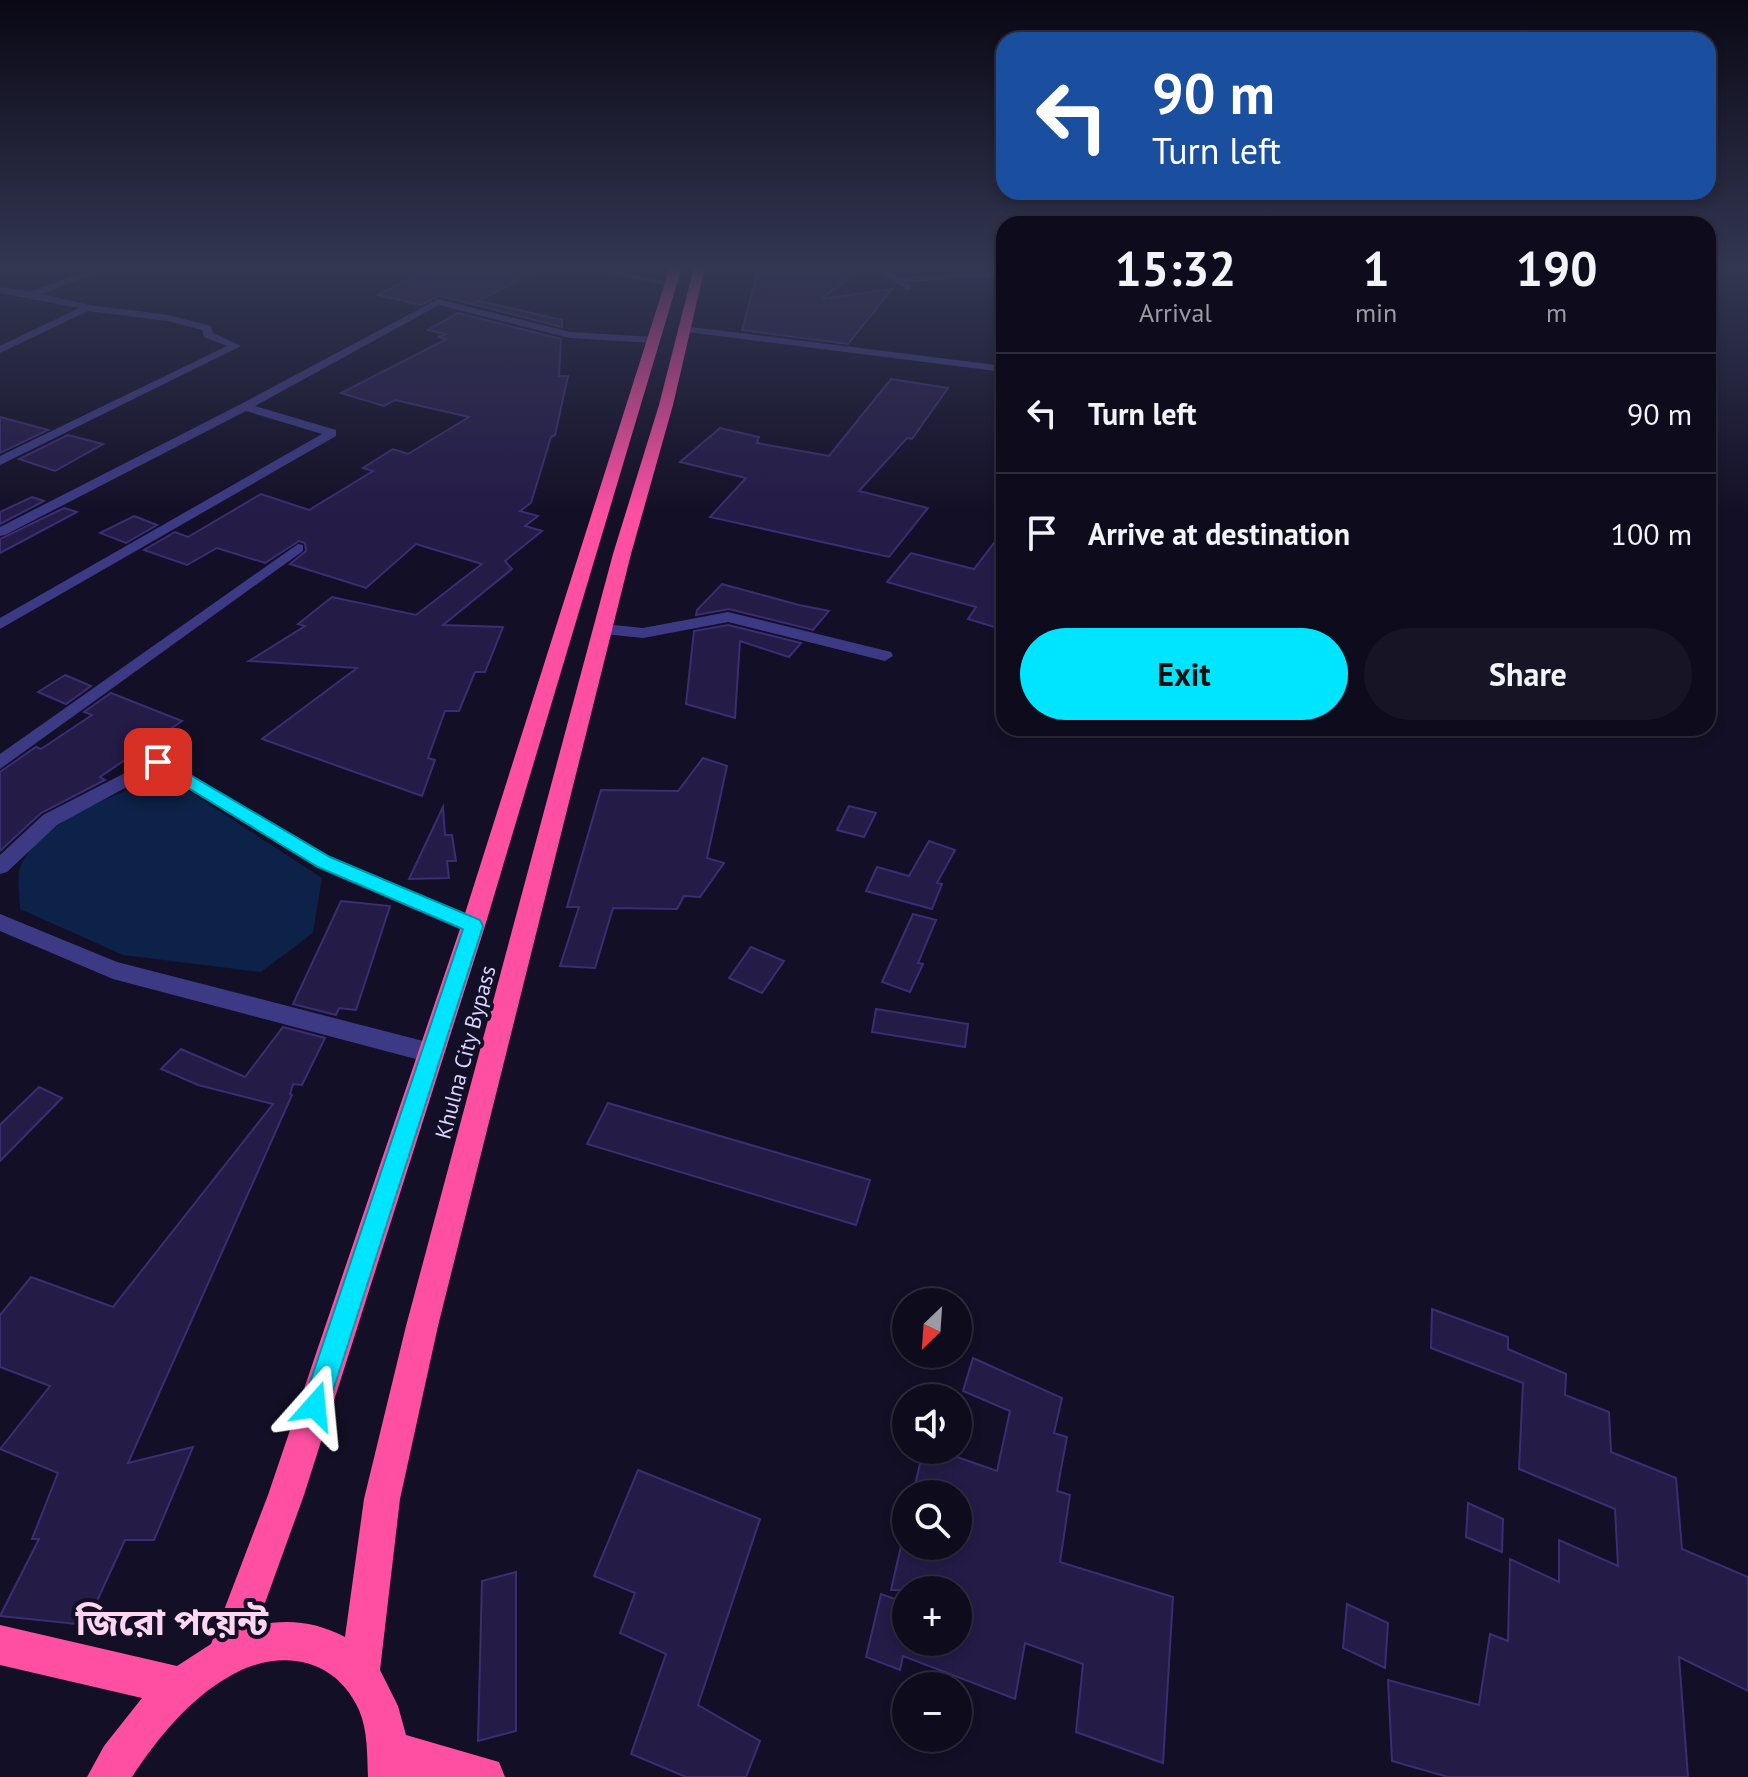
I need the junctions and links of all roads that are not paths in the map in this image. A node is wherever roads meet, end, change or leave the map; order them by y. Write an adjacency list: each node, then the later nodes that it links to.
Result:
1 (228, 350): 8 (street)
2 (350, 350): 7 (street)
3 (650, 350): 17 (highway, Khulna City Bypass)
4 (678, 350): 12 (highway, Khulna City Bypass)
5 (851, 350): 6 (street)
6 (996, 368)
7 (245, 407): 9 (street); 11 (street)
8 (0, 461)
9 (0, 532)
10 (298, 548): 14 (street)
11 (0, 624)
12 (604, 629): 13 (street); 21 (highway, Khulna City Bypass)
13 (885, 656)
14 (0, 763)
15 (0, 867): 17 (street)
16 (0, 922): 18 (street)
17 (473, 926): 18 (highway, Khulna City Bypass)
18 (431, 1053): 20 (highway, Khulna City Bypass)
19 (0, 1645): 22 (highway)
20 (226, 1657): 21 (highway); 22 (highway)
21 (360, 1672): 23 (highway)
22 (182, 1687): 24 (highway)
23 (390, 1764): 25 (highway)
24 (108, 1777)
25 (484, 1777)

